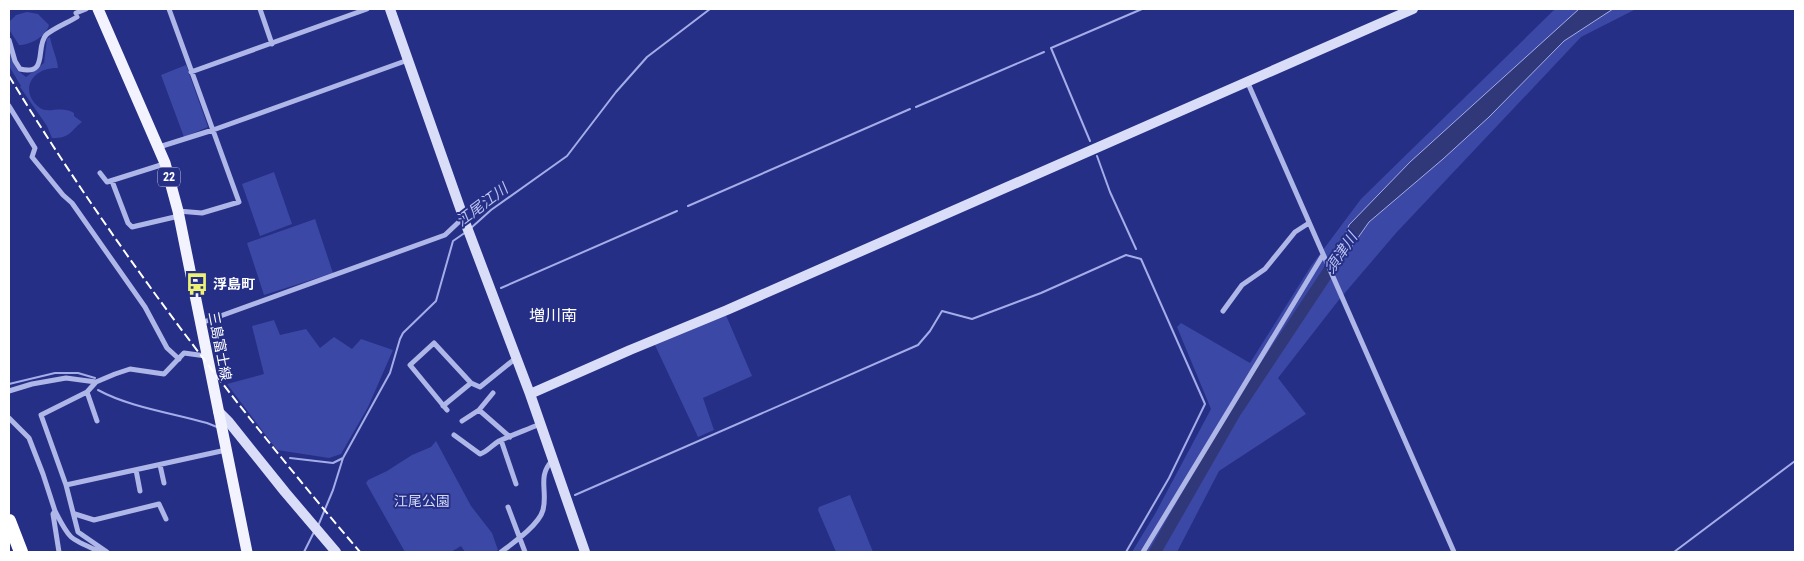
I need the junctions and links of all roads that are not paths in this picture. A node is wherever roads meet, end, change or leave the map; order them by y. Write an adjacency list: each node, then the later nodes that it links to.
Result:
1 (86, 9): 8 (street)
2 (98, 9): 15 (main road, 三島富士線 / 22)
3 (169, 9): 11 (street)
4 (260, 9): 9 (street)
5 (367, 9): 9 (street)
6 (390, 9): 10 (street)
7 (1413, 9): 12 (street)
8 (9, 40)
9 (272, 44): 11 (street)
10 (409, 60): 14 (street); 20 (street)
11 (191, 72): 14 (street)
12 (1248, 81): 21 (street); 33 (street)
13 (9, 106): 27 (street)
14 (213, 130): 15 (street); 19 (street)
15 (158, 147): 16 (main road, 三島富士線 / 22)
16 (165, 163): 18 (street); 19 (main road, 三島富士線 / 22)
17 (100, 173): 18 (street)
18 (112, 181): 19 (street)
19 (178, 214): 24 (main road, 三島富士線 / 22)
20 (464, 219): 24 (street); 26 (street)
21 (1309, 223): 22 (street); 23 (street)
22 (1323, 255): 66 (street); 67 (street)
23 (1223, 311)
24 (201, 323): 25 (main road, 三島富士線 / 22)
25 (206, 356): 27 (street); 38 (main road, 三島富士線 / 22)
26 (516, 358): 29 (street); 33 (street)
27 (179, 359): 28 (street)
28 (96, 382): 30 (street); 31 (street)
29 (471, 383): 29 (street)
30 (9, 391)
31 (87, 392): 37 (street); 49 (street)
32 (493, 393): 34 (street)
33 (530, 394): 39 (street)
34 (479, 410): 36 (street); 41 (street)
35 (9, 418): 52 (street)
36 (462, 420)
37 (97, 421)
38 (220, 422): 43 (main road, 三島富士線 / 22); 62 (street)
39 (540, 424): 41 (street); 44 (street)
40 (454, 435): 42 (street)
41 (510, 437): 42 (street)
42 (501, 440): 48 (street)
43 (226, 450): 45 (street); 61 (main road, 三島富士線 / 22)
44 (552, 461): 56 (street); 65 (street)
45 (160, 465): 46 (street); 47 (street)
46 (136, 470): 49 (street); 50 (street)
47 (164, 482)
48 (516, 484)
49 (66, 485): 53 (street)
50 (140, 491)
51 (508, 507): 56 (street)
52 (55, 511): 57 (street); 59 (street)
53 (75, 514): 54 (street); 57 (street)
54 (166, 519)
55 (9, 521): 58 (highway)
56 (520, 538): 63 (street); 64 (street)
57 (100, 548): 60 (street)
58 (21, 552)
59 (59, 552)
60 (106, 552)
61 (247, 552)
62 (336, 552)
63 (501, 552)
64 (525, 552)
65 (585, 552)
66 (1143, 552)
67 (1454, 552)

